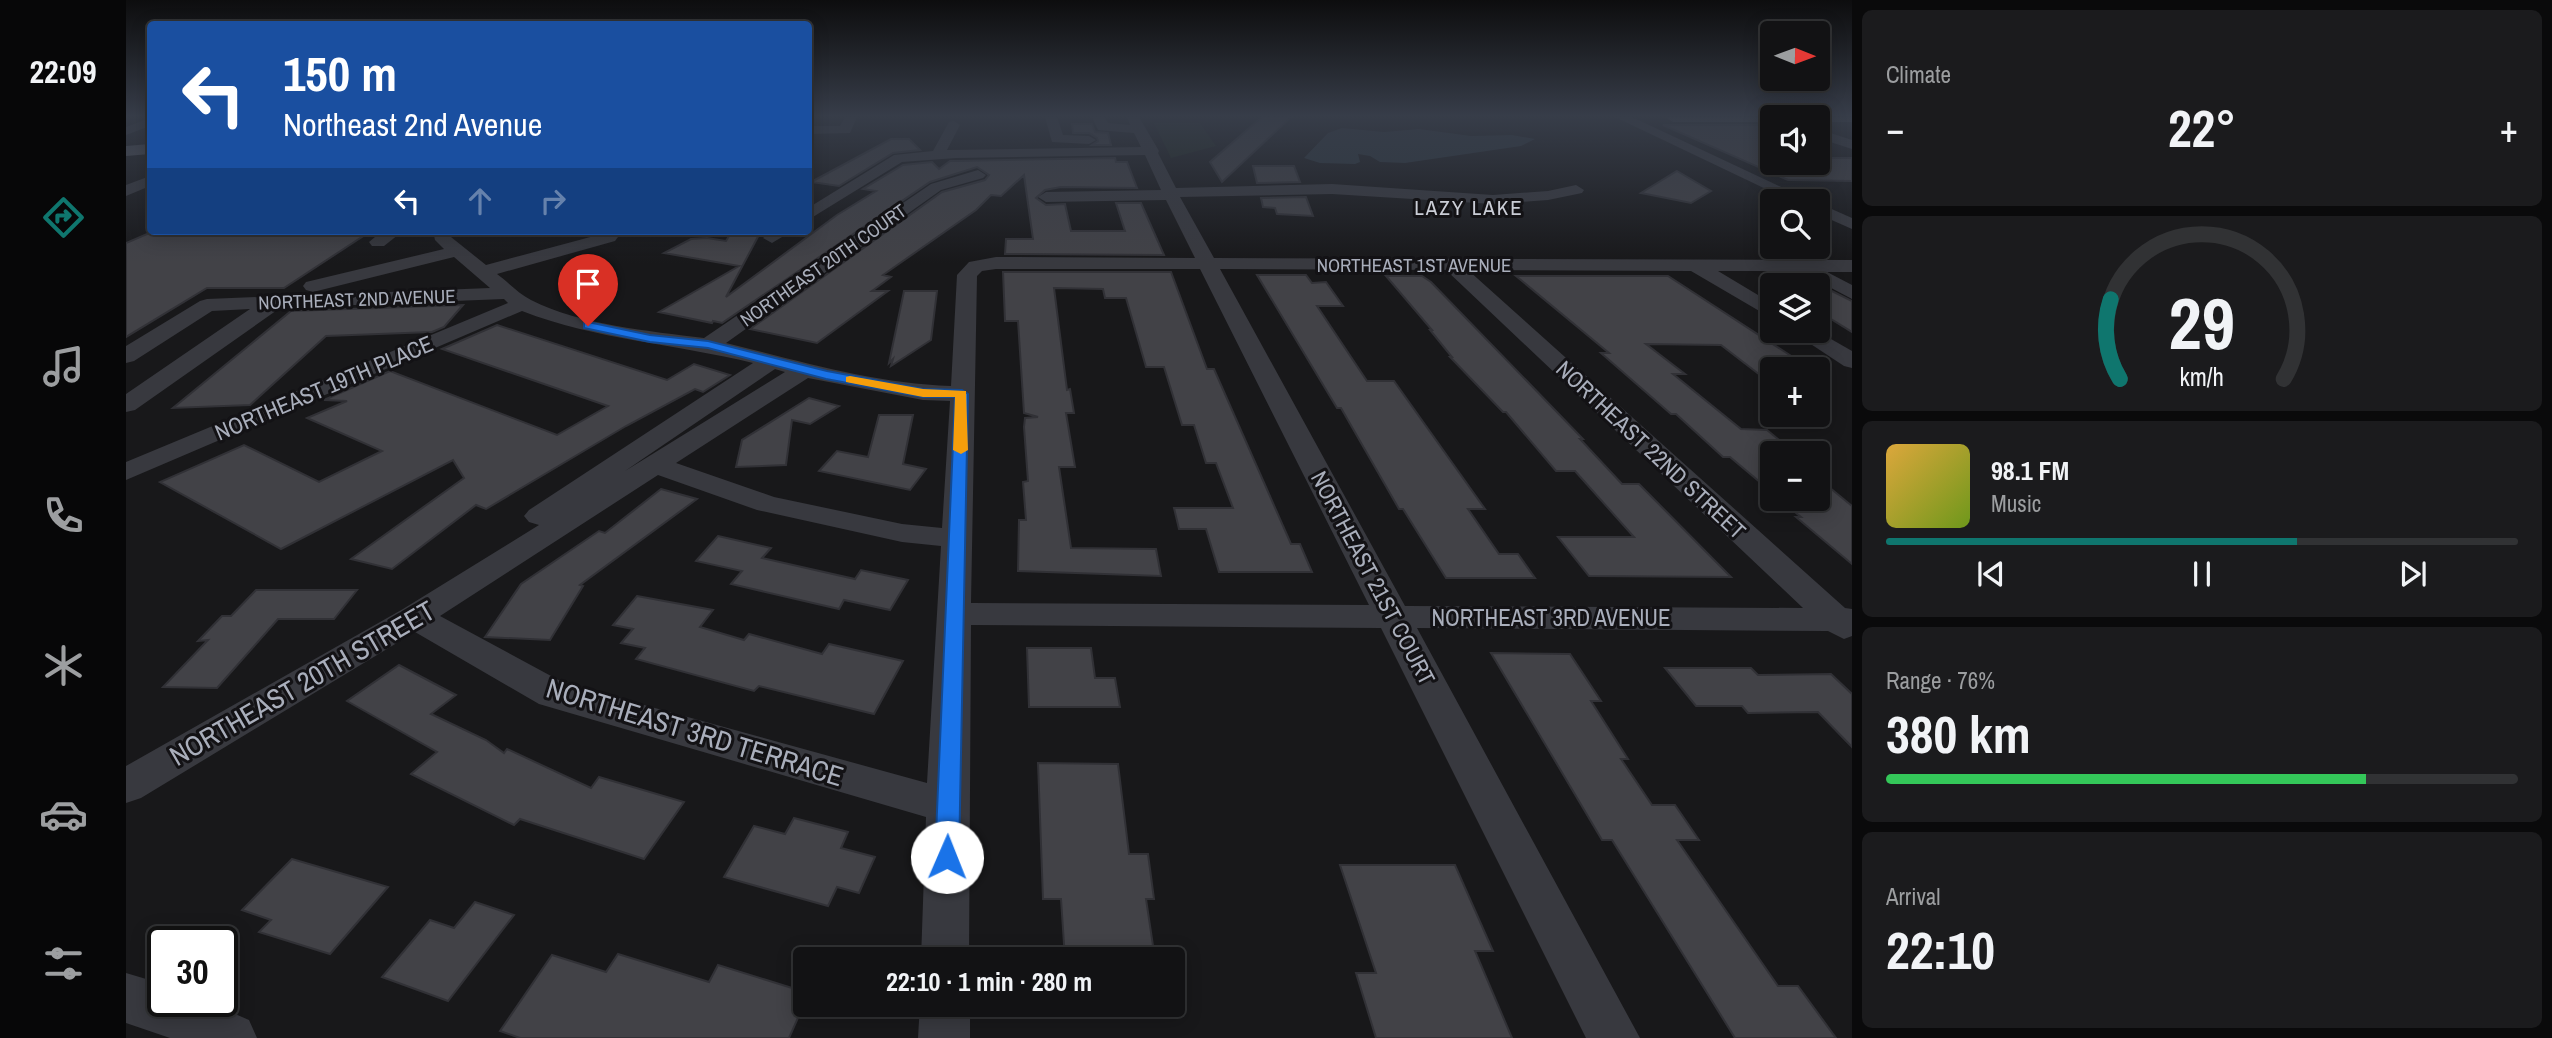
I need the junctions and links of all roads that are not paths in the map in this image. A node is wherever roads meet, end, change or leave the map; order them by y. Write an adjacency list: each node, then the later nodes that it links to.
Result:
1 (887, 165): 11 (street)
2 (1157, 165): 12 (street, NORTHEAST 21ST COURT)
3 (1725, 165): 8 (street)
4 (978, 175): 38 (street, NORTHEAST 20TH COURT)
5 (147, 180): 6 (street)
6 (126, 181)
7 (147, 183): 14 (street)
8 (1777, 189)
9 (1576, 190): 12 (street)
10 (819, 192): 11 (street)
11 (841, 195): 16 (street)
12 (1171, 195): 13 (street); 26 (street, NORTHEAST 21ST COURT)
13 (1046, 197)
14 (130, 200)
15 (1830, 211): 17 (street)
16 (812, 213)
17 (1852, 213)
18 (1830, 214): 19 (street)
19 (1852, 224)
20 (388, 235): 23 (street)
21 (444, 235): 25 (street, NORTHEAST 2ND AVENUE)
22 (609, 237): 31 (street)
23 (378, 242)
24 (489, 248): 25 (street)
25 (460, 253): 31 (street, NORTHEAST 2ND AVENUE); 32 (street)
26 (1207, 264): 27 (street, NORTHEAST 1ST AVENUE); 43 (street, NORTHEAST 1ST AVENUE); 53 (street, NORTHEAST 21ST COURT)
27 (1451, 265): 28 (street, NORTHEAST 1ST AVENUE); 54 (street, NORTHEAST 22ND STREET)
28 (1696, 266): 29 (street, NORTHEAST 1ST AVENUE); 36 (street)
29 (1802, 266): 30 (street, NORTHEAST 1ST AVENUE); 33 (street)
30 (1852, 266)
31 (482, 272): 34 (street, NORTHEAST 2ND AVENUE)
32 (313, 286)
33 (1852, 293)
34 (515, 299): 35 (street, NORTHEAST 2ND AVENUE); 38 (street, NORTHEAST 2ND AVENUE); 46 (street, NORTHEAST 19TH PLACE)
35 (275, 302): 39 (street, NORTHEAST 2ND AVENUE); 44 (street)
36 (1760, 305)
37 (1822, 343): 41 (street)
38 (708, 345): 40 (street, NORTHEAST 2ND AVENUE)
39 (126, 356)
40 (772, 361): 42 (street, NORTHEAST 2ND AVENUE); 50 (street)
41 (1852, 361)
42 (804, 370): 43 (street, NORTHEAST 2ND AVENUE); 47 (street, NORTHEAST 20TH STREET)
43 (962, 394): 49 (street)
44 (126, 405)
45 (126, 458): 46 (street)
46 (160, 458): 48 (street, NORTHEAST 19TH PLACE)
47 (655, 466): 49 (street); 50 (street, NORTHEAST 20TH STREET)
48 (126, 472)
49 (959, 539): 51 (street)
50 (477, 579): 52 (street, NORTHEAST 20TH STREET)
51 (956, 614): 53 (street, NORTHEAST 3RD AVENUE); 56 (street)
52 (415, 617): 55 (street, NORTHEAST 20TH STREET); 56 (street, NORTHEAST 3RD TERRACE)
53 (1393, 617): 54 (street, NORTHEAST 3RD AVENUE); 62 (street, NORTHEAST 21ST COURT)
54 (1847, 625)
55 (126, 786)
56 (947, 806): 57 (street)
57 (945, 947)
58 (126, 998): 60 (street)
59 (945, 1017): 61 (street)
60 (231, 1038)
61 (944, 1038)
62 (1614, 1038)

